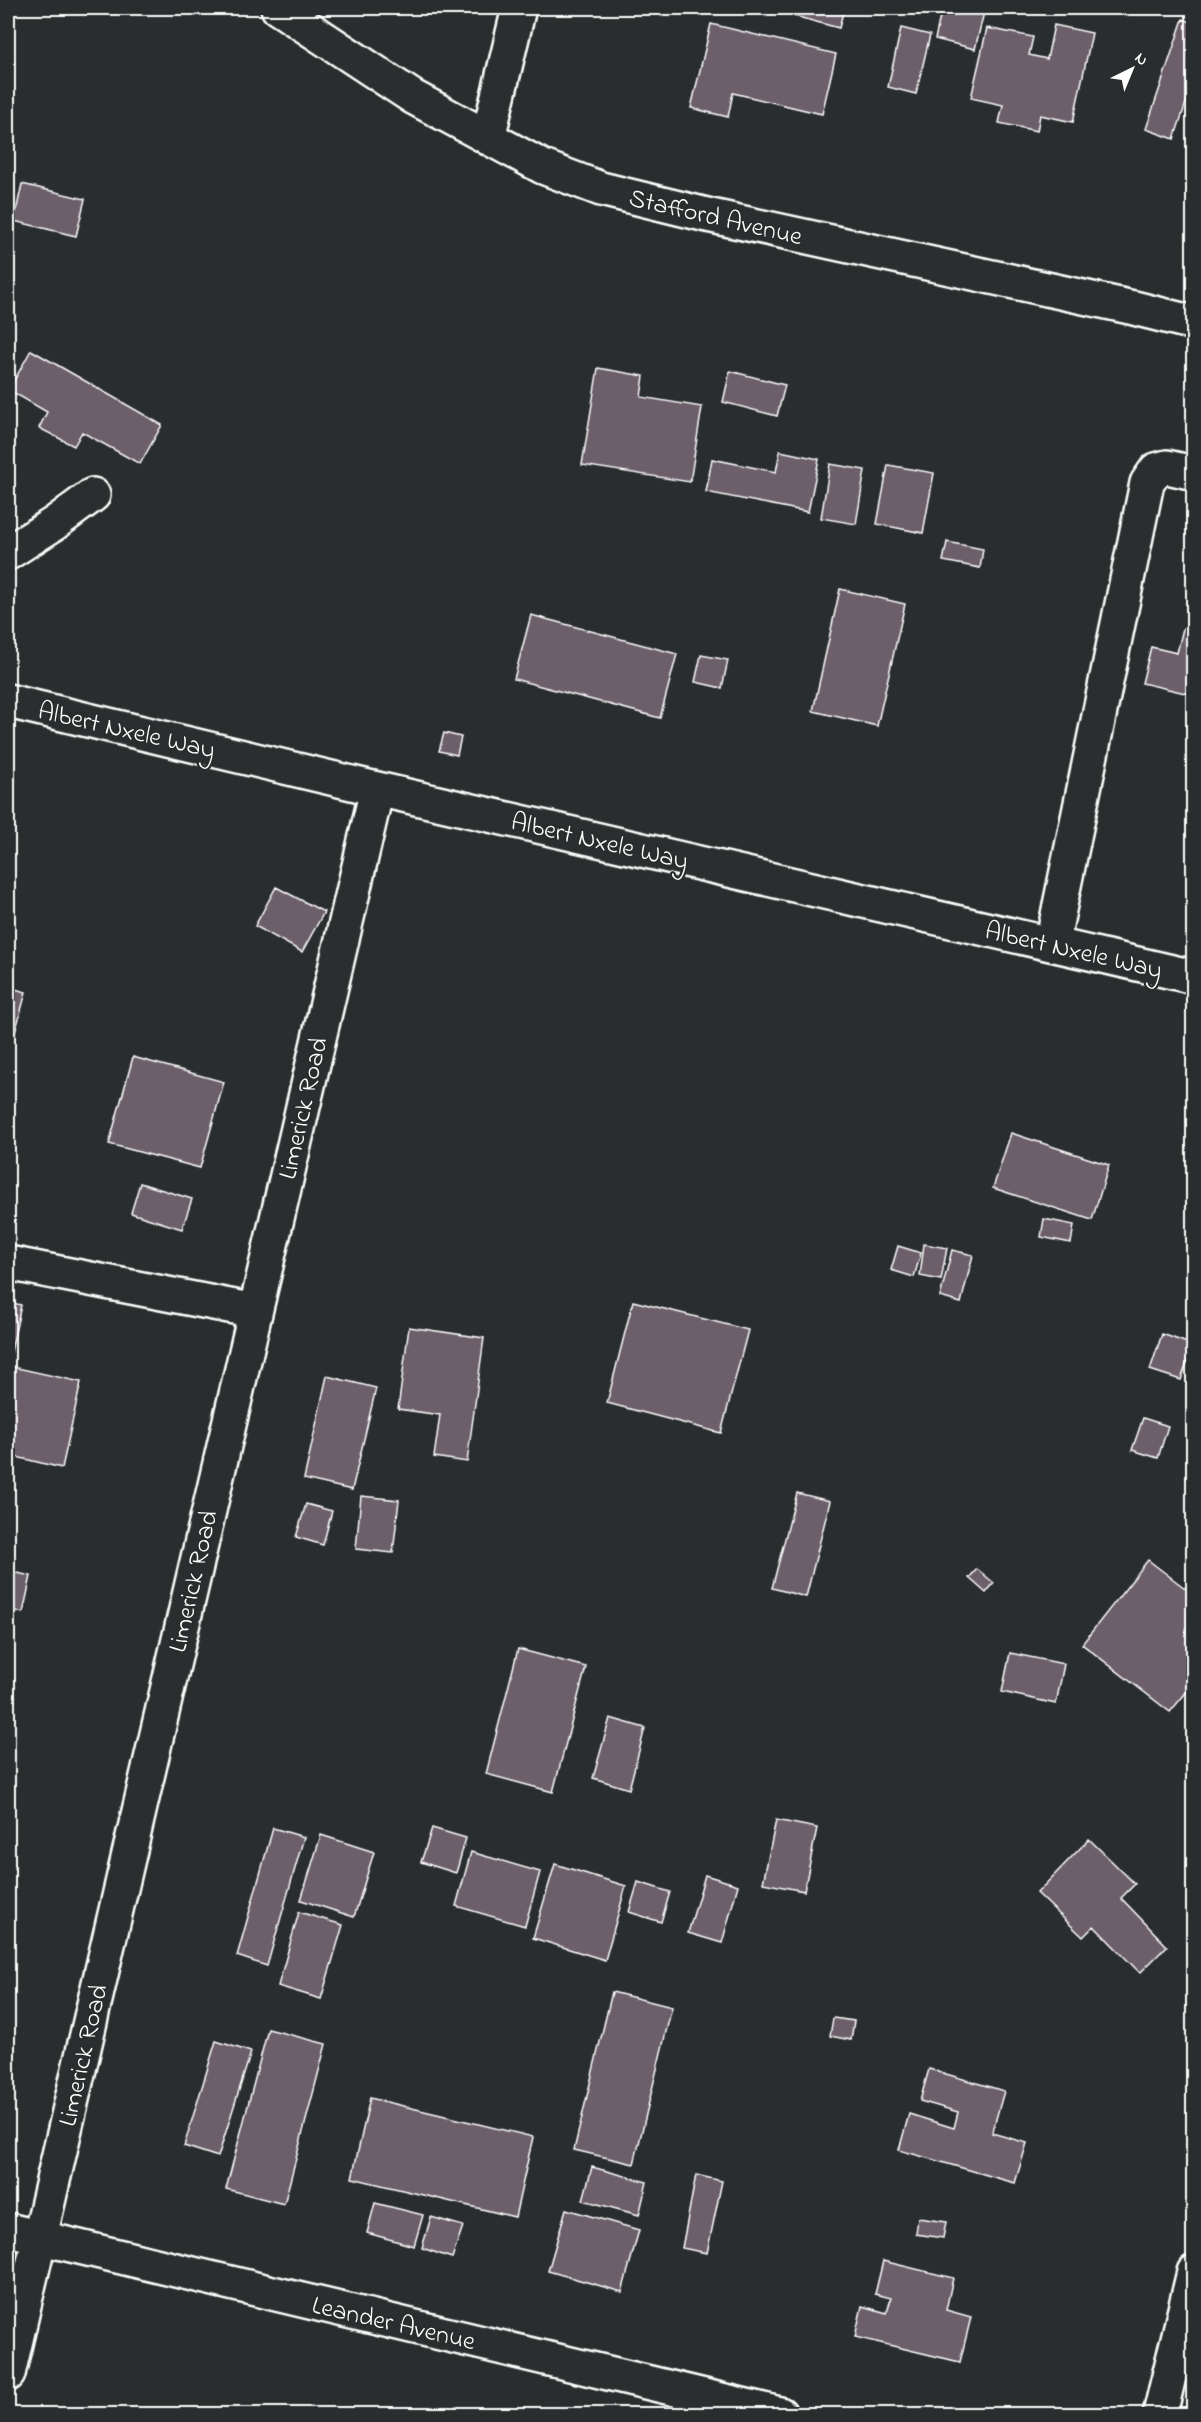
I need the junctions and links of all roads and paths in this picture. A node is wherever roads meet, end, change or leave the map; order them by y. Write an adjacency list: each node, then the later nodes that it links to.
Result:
1 (278, 8): 3 (street, Stafford Avenue)
2 (519, 8): 3 (street)
3 (488, 138): 4 (street, Stafford Avenue)
4 (1194, 323)
5 (1194, 473): 10 (street)
6 (93, 495): 7 (street)
7 (8, 553)
8 (8, 701): 9 (street, Albert Nxele Way)
9 (377, 789): 10 (street, Albert Nxele Way); 13 (street, Limerick Road)
10 (1052, 944): 11 (street, Albert Nxele Way)
11 (1194, 976)
12 (8, 1263): 13 (street)
13 (255, 1311): 15 (street, Limerick Road)
14 (8, 2230): 15 (street, Leander Avenue)
15 (39, 2237): 17 (street, Limerick Road); 18 (street, Leander Avenue)
16 (1194, 2272): 19 (street)
17 (8, 2374)
18 (780, 2415)
19 (1160, 2415)

